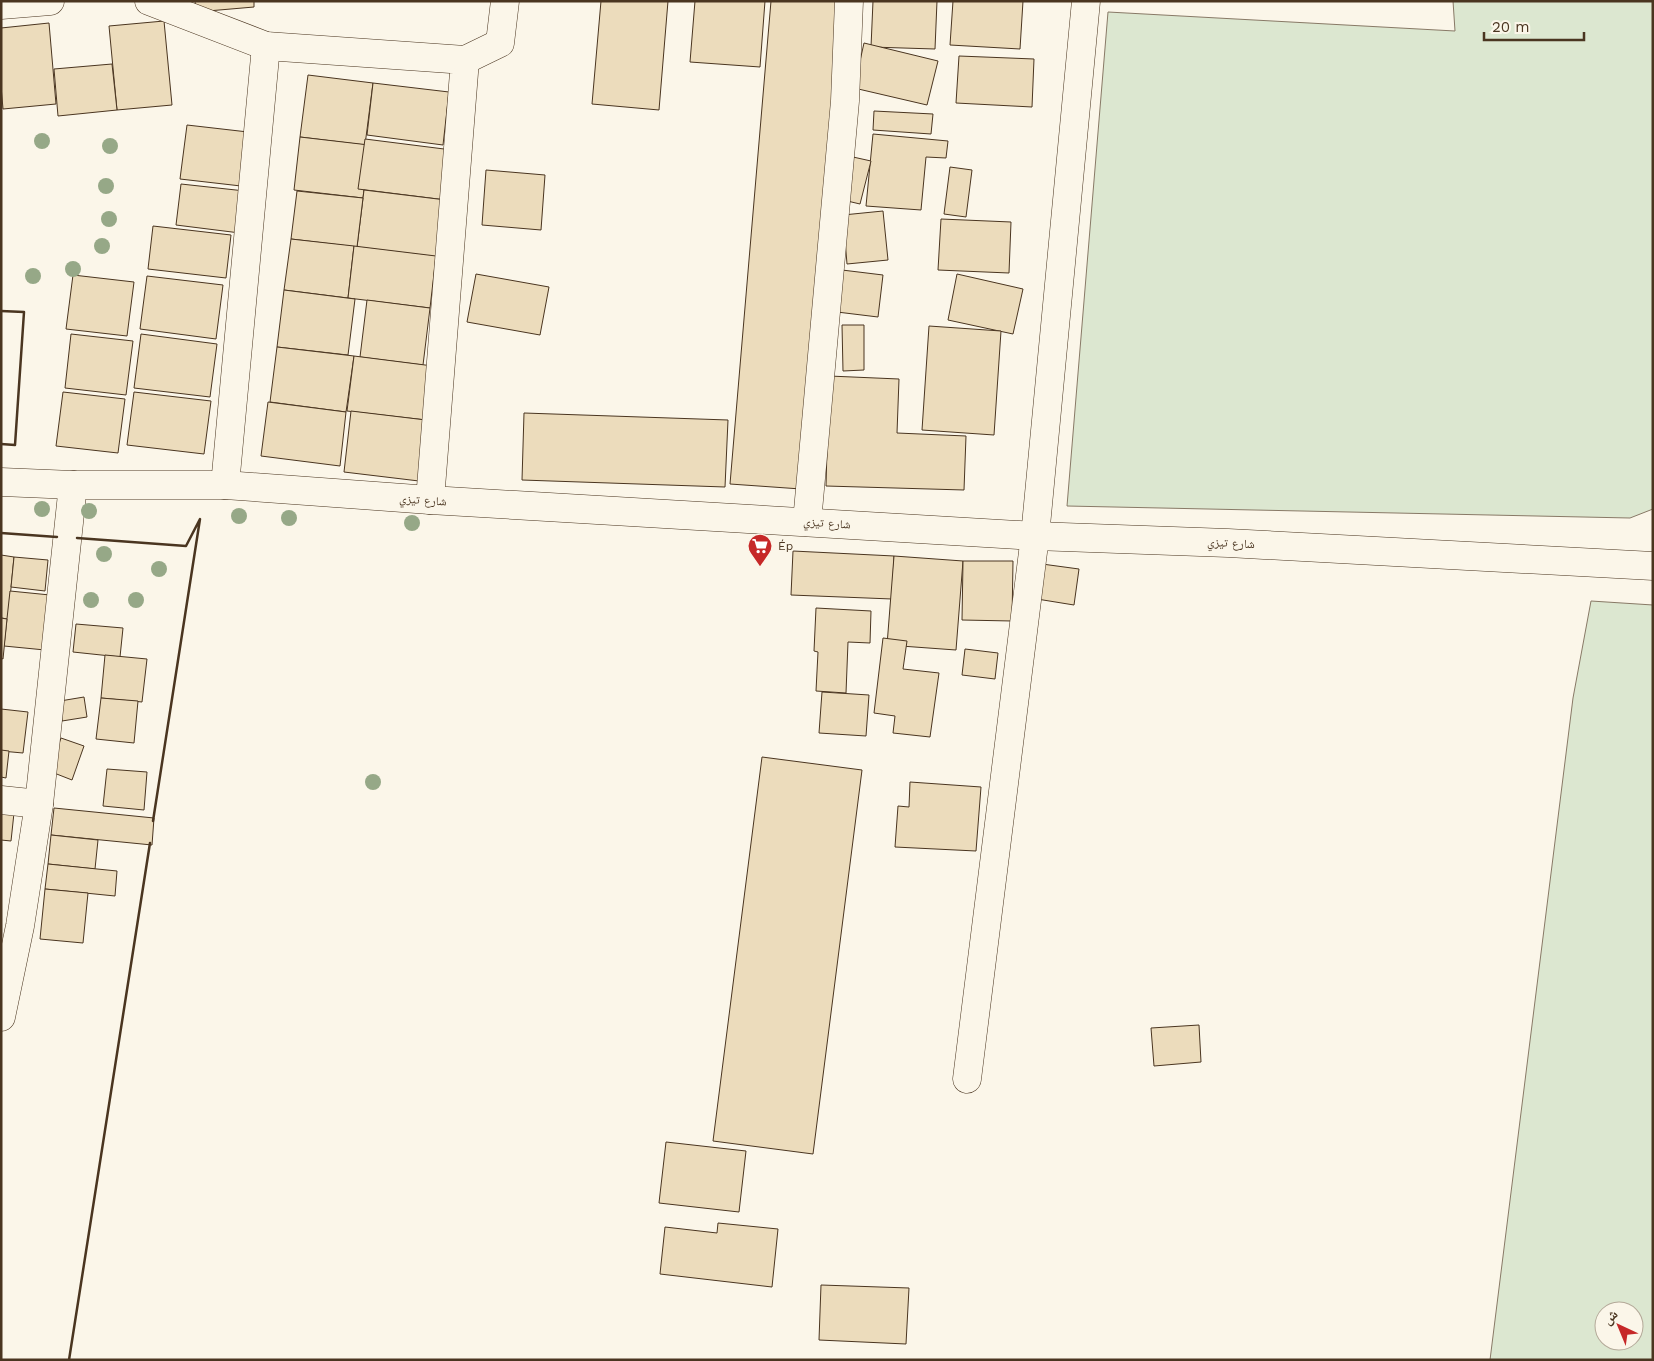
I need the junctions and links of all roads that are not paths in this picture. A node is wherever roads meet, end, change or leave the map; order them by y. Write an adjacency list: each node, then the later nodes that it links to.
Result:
1 (50, 1): 6 (street)
2 (148, 1): 7 (street)
3 (505, 1): 8 (street)
4 (849, 1): 13 (street)
5 (1086, 1): 14 (street)
6 (1, 5)
7 (266, 46): 8 (street); 11 (street)
8 (465, 60): 12 (street)
9 (1, 482): 10 (street, شارع تيزي)
10 (73, 485): 11 (street, شارع تيزي); 17 (street)
11 (225, 485): 12 (street, شارع تيزي)
12 (430, 500): 13 (street, شارع تيزي)
13 (807, 522): 14 (street, شارع تيزي)
14 (1035, 536): 15 (street, شارع تيزي); 20 (street)
15 (1653, 566)
16 (1, 800): 17 (street)
17 (39, 804): 18 (street)
18 (11, 924): 19 (street)
19 (1, 1017)
20 (967, 1079)

